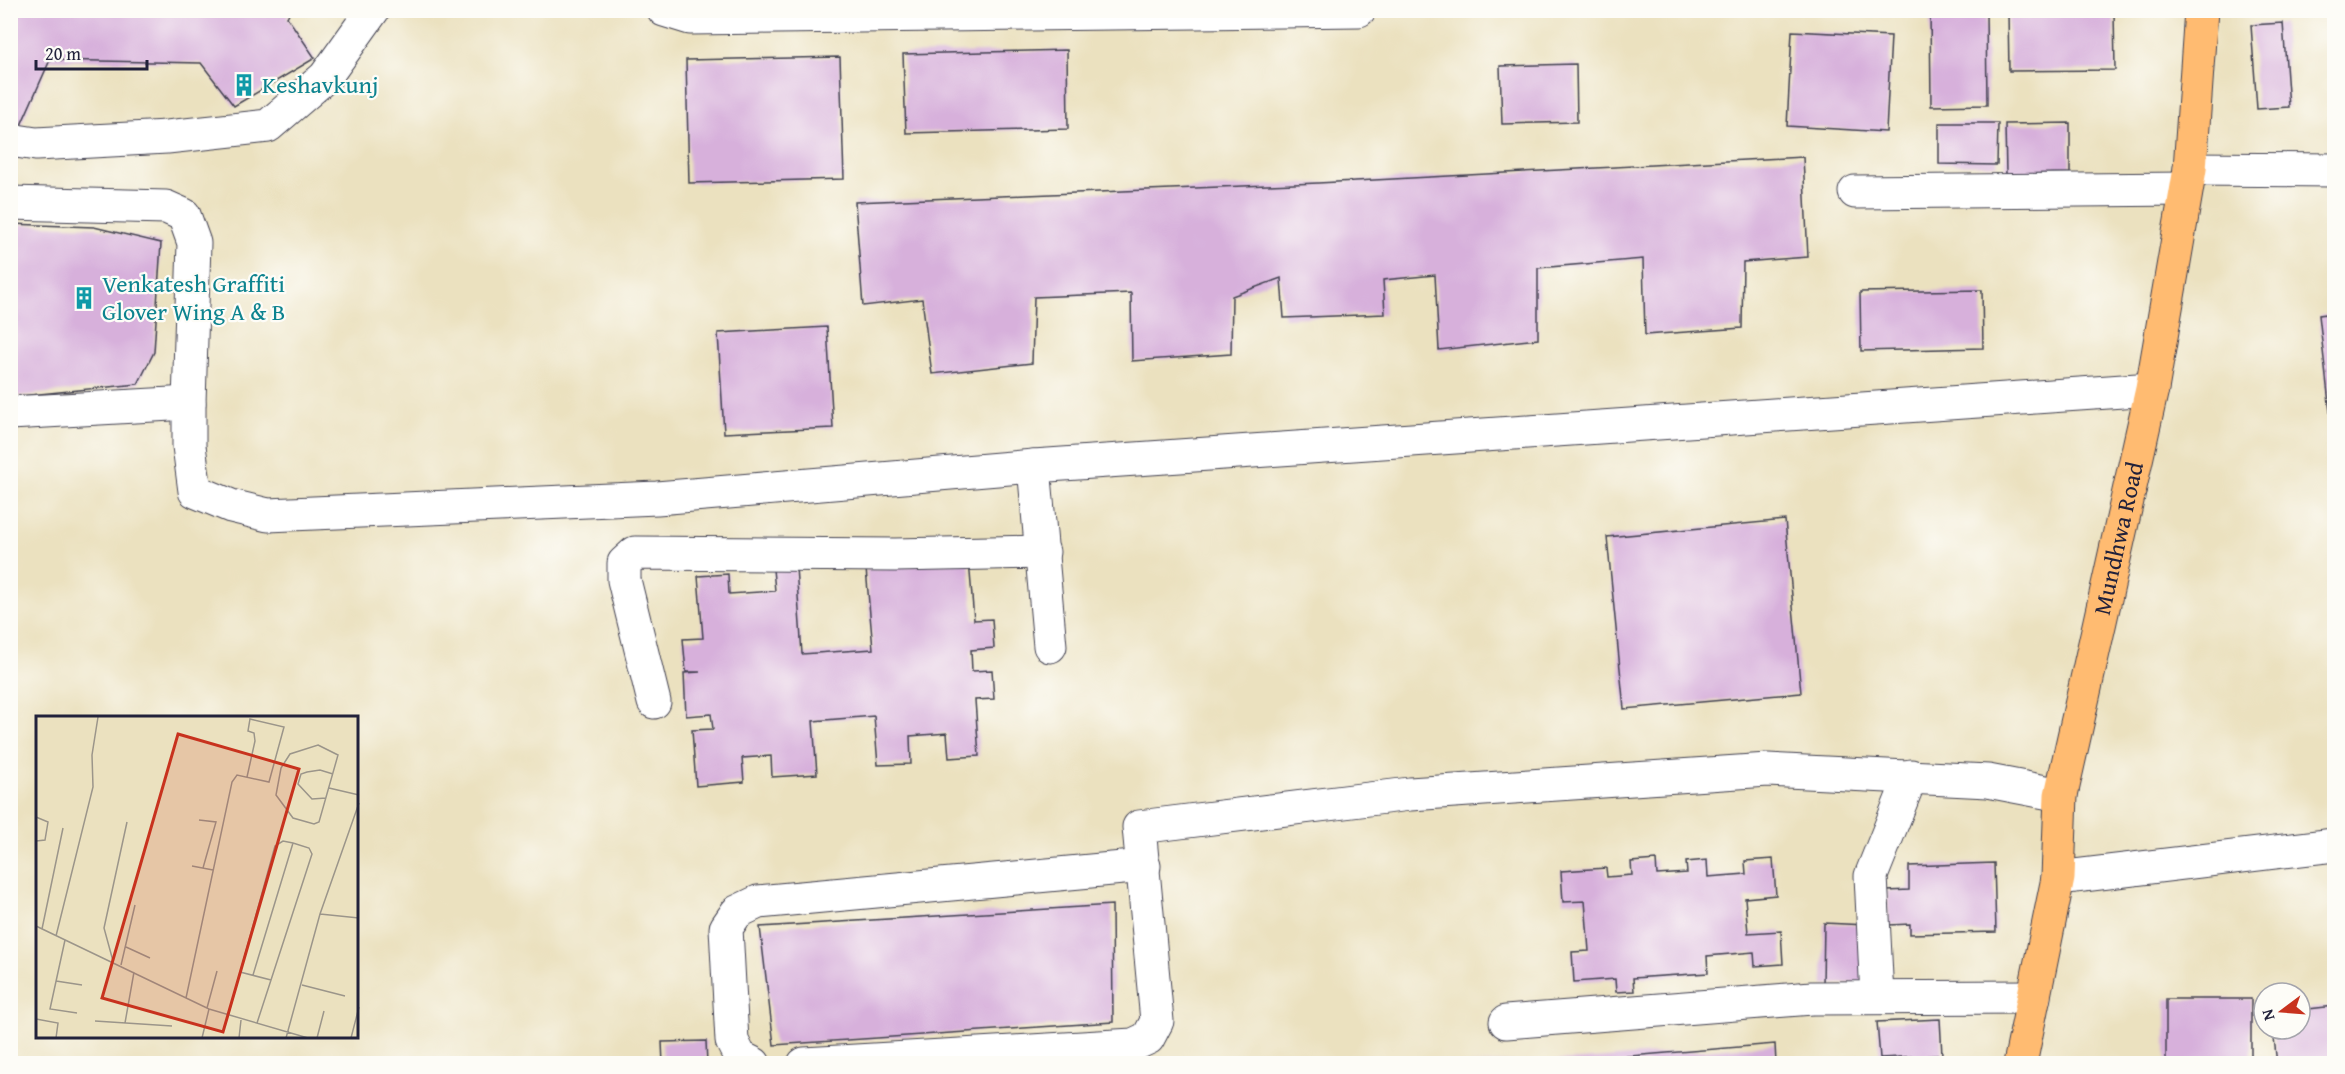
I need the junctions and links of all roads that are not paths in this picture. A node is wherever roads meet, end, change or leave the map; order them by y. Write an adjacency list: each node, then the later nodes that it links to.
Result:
1 (373, 10): 7 (street)
2 (664, 10): 6 (street)
3 (1359, 10): 5 (street)
4 (2200, 10): 9 (main road, Mundhwa Road)
5 (1080, 12): 6 (street)
6 (829, 14)
7 (10, 140)
8 (2334, 170): 9 (street)
9 (2188, 179): 10 (street); 12 (main road, Mundhwa Road)
10 (1855, 192)
11 (10, 203): 13 (street)
12 (2152, 389): 15 (street); 20 (main road, Mundhwa Road)
13 (189, 403): 14 (street); 15 (street)
14 (10, 413)
15 (1034, 466): 16 (street)
16 (1043, 552): 17 (street); 18 (street)
17 (1050, 646)
18 (654, 702)
19 (1911, 776): 20 (street); 22 (street); 24 (street)
20 (2061, 795): 23 (main road, Mundhwa Road)
21 (2334, 845): 23 (street)
22 (1144, 866): 27 (street); 28 (street)
23 (2058, 878): 25 (main road, Mundhwa Road)
24 (1877, 997): 25 (street); 26 (street)
25 (2034, 997): 29 (main road, Mundhwa Road)
26 (1506, 1022)
27 (754, 1064)
28 (804, 1064)
29 (2020, 1064)

